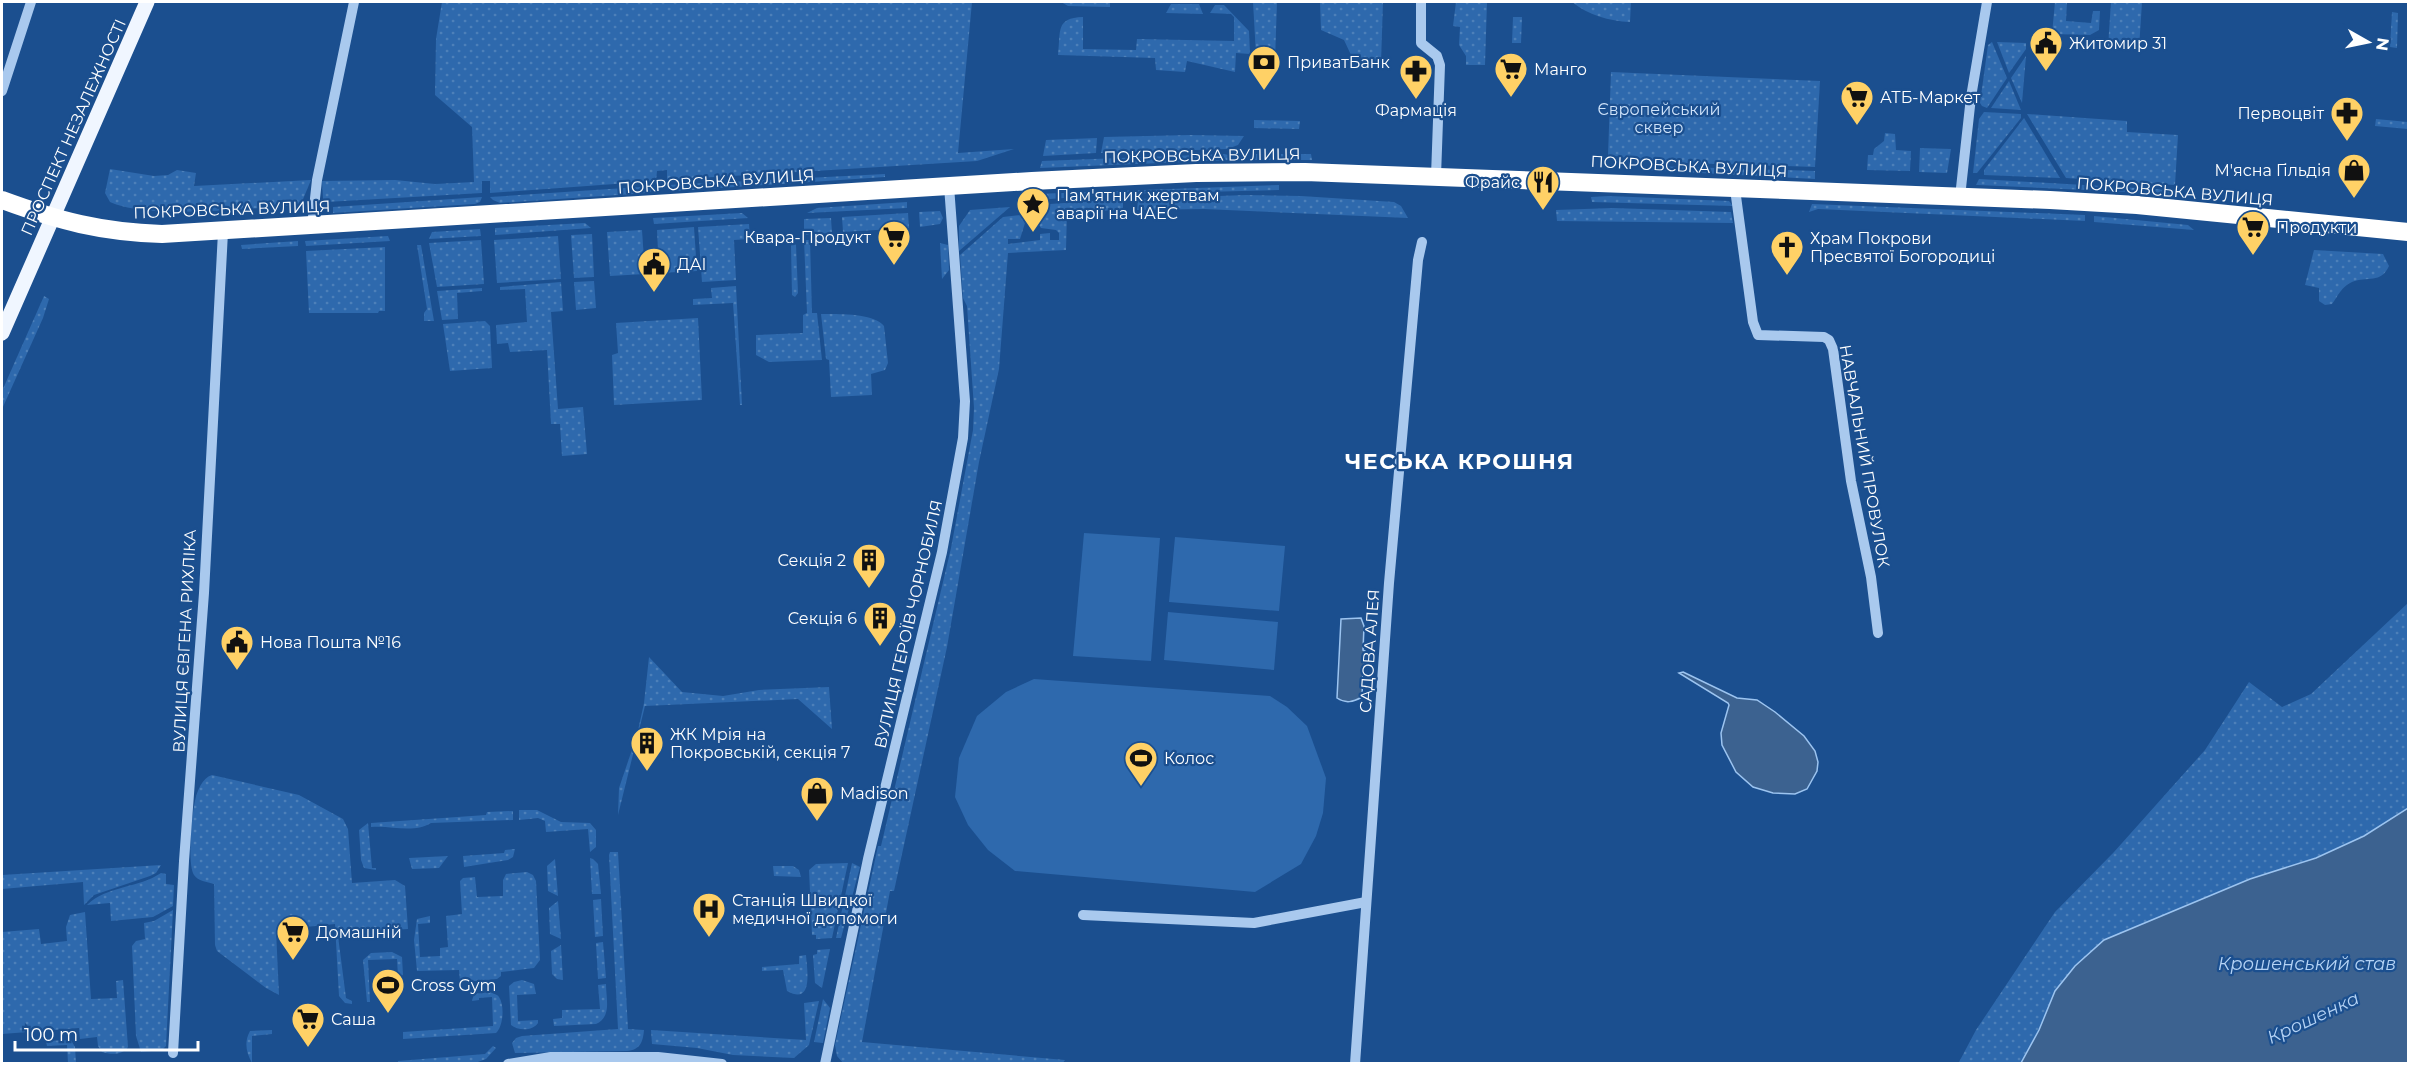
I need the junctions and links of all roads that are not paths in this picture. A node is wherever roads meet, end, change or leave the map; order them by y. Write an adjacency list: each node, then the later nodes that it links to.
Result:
1 (31, 2): 6 (street)
2 (147, 2): 12 (main road, ПРОСПЕКТ НЕЗАЛЕЖНОСТІ)
3 (354, 2): 13 (street)
4 (1421, 2): 7 (street)
5 (1987, 2): 10 (street)
6 (2, 91)
7 (1436, 176): 8 (highway, ПОКРОВСЬКА ВУЛИЦЯ); 9 (highway, ПОКРОВСЬКА ВУЛИЦЯ)
8 (949, 186): 13 (highway, ПОКРОВСЬКА ВУЛИЦЯ); 25 (street, ВУЛИЦЯ ГЕРОЇВ ЧОРНОБИЛЯ)
9 (1735, 189): 10 (highway, ПОКРОВСЬКА ВУЛИЦЯ); 18 (street, НАВЧАЛЬНИЙ ПРОВУЛОК)
10 (1960, 197): 15 (highway, ПОКРОВСЬКА ВУЛИЦЯ)
11 (2, 200): 12 (highway, ПОКРОВСЬКА ВУЛИЦЯ)
12 (53, 219): 14 (highway, ПОКРОВСЬКА ВУЛИЦЯ); 17 (main road, ПРОСПЕКТ НЕЗАЛЕЖНОСТІ)
13 (312, 226): 14 (highway, ПОКРОВСЬКА ВУЛИЦЯ)
14 (223, 232): 21 (street, ВУЛИЦЯ ЄВГЕНА РИХЛІКА)
15 (2409, 232)
16 (1422, 242): 19 (street, САДОВА АЛЕЯ)
17 (2, 333)
18 (1878, 633)
19 (1366, 902): 20 (street); 26 (street, САДОВА АЛЕЯ)
20 (1083, 915)
21 (173, 1053)
22 (706, 1063): 23 (street); 24 (street)
23 (508, 1064)
24 (722, 1064)
25 (825, 1064)
26 (1355, 1064)

